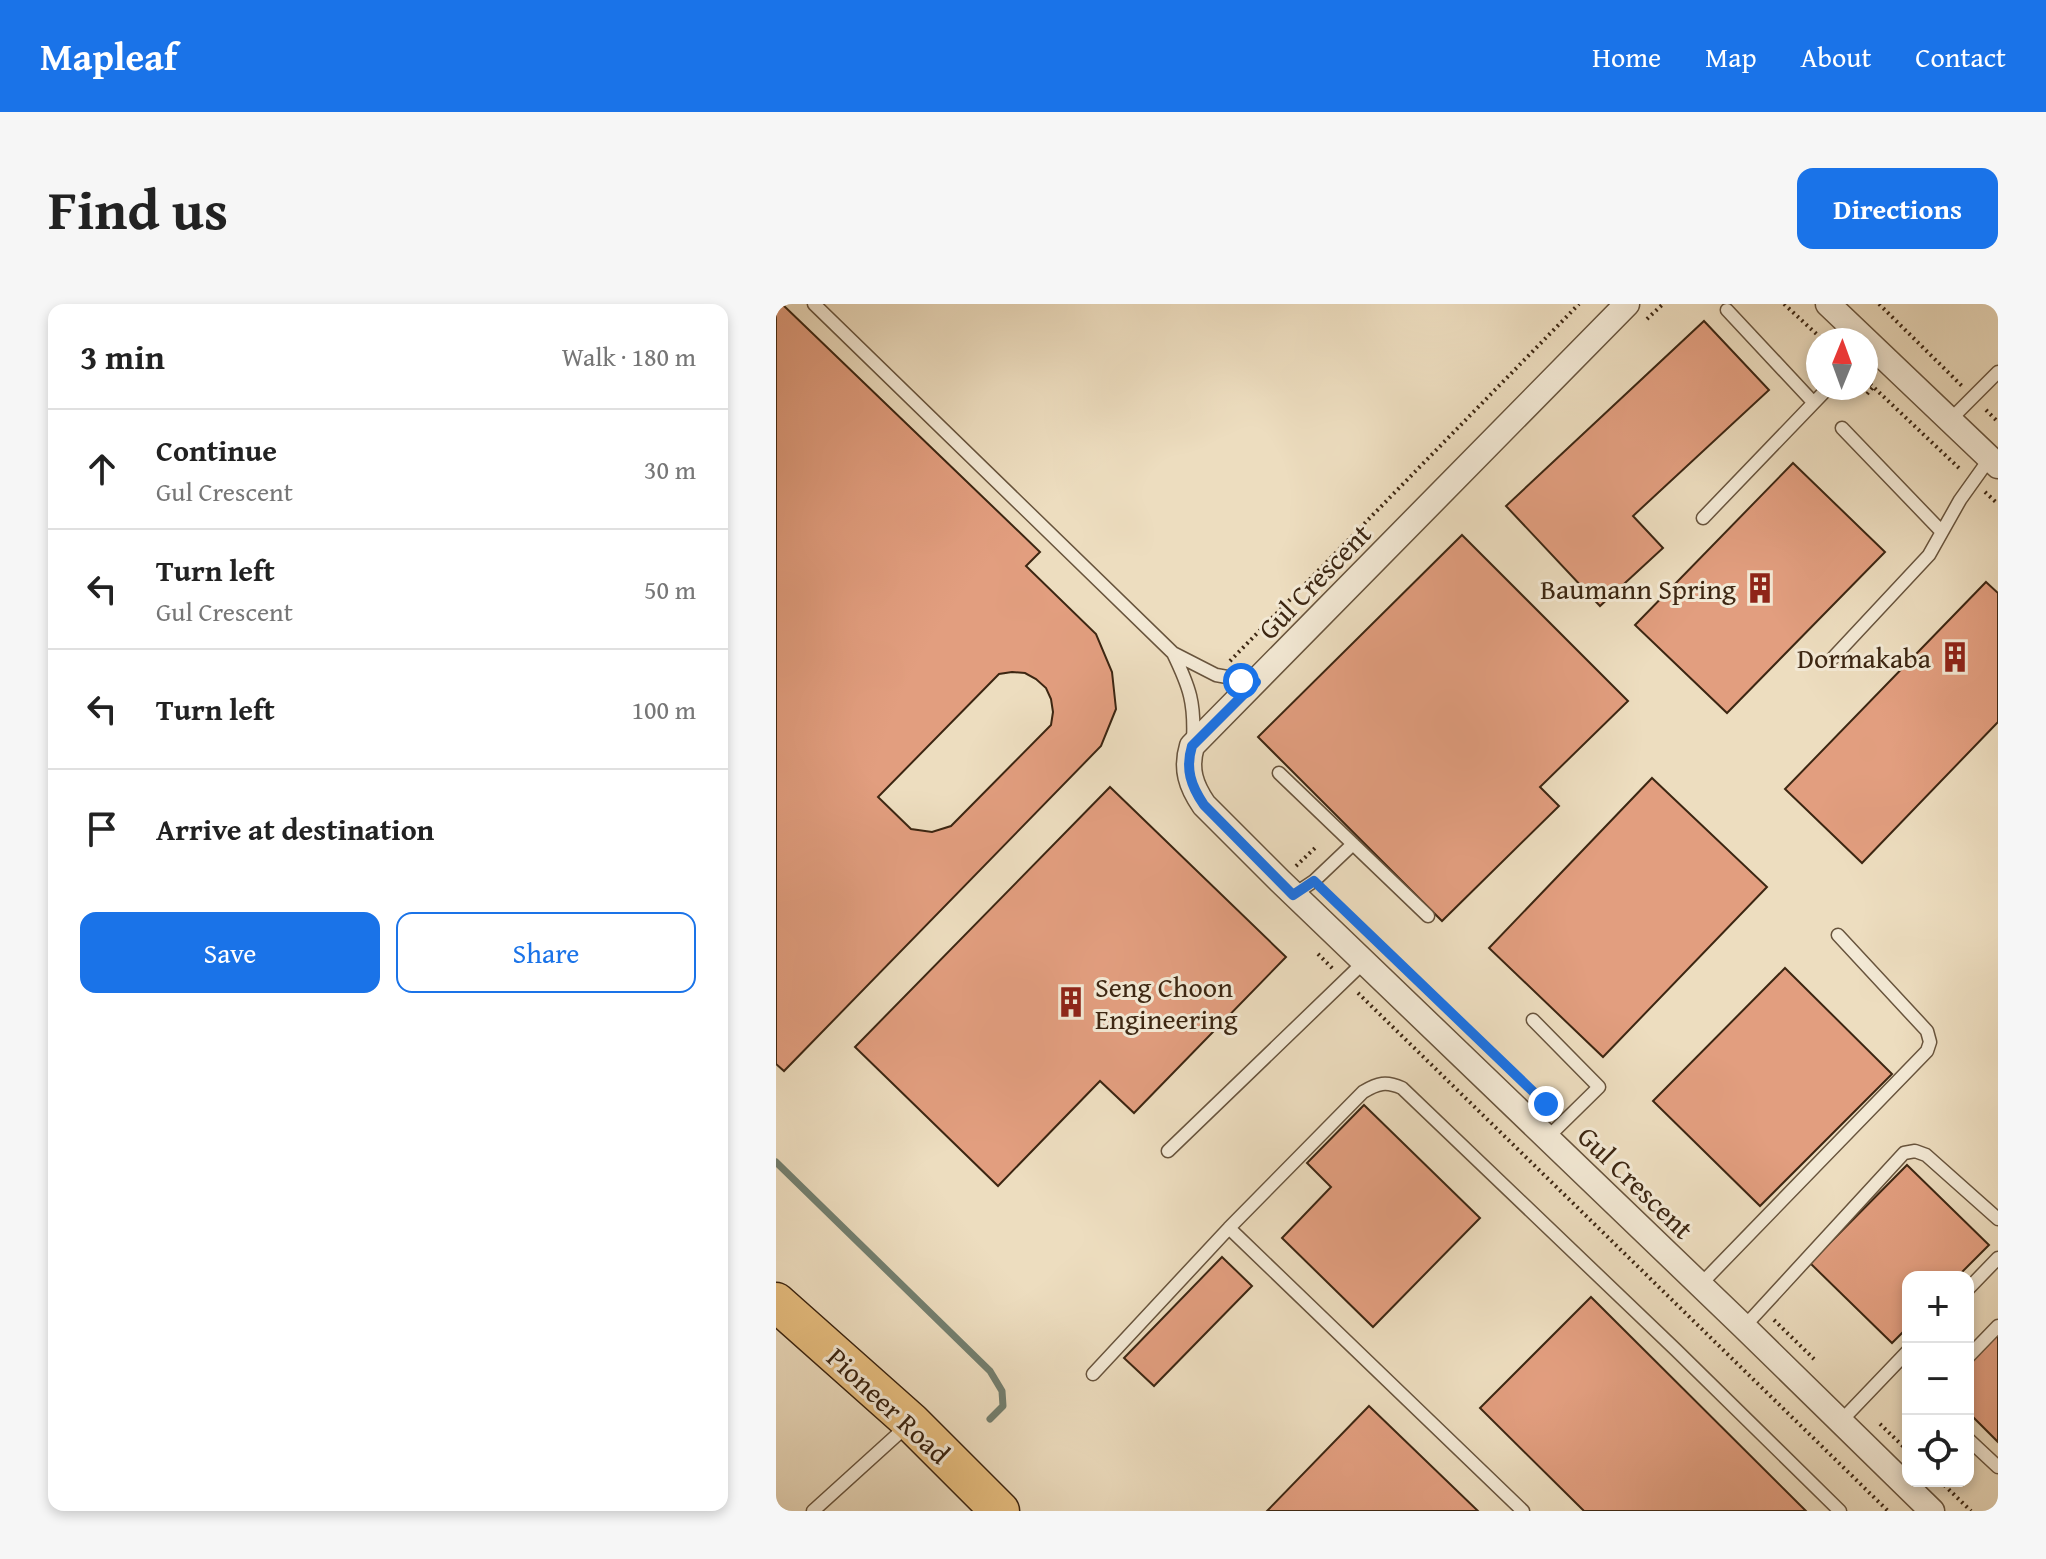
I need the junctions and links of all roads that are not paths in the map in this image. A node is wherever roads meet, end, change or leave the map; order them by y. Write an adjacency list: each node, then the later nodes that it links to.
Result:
1 (814, 304): 14 (lane)
2 (1627, 304): 16 (street, Gul Crescent)
3 (1828, 304): 5 (street)
4 (1727, 310): 8 (lane)
5 (1850, 328)
6 (1878, 356): 9 (street)
7 (1998, 372): 9 (lane)
8 (1813, 402): 12 (lane)
9 (1950, 420): 11 (street)
10 (1842, 428): 13 (lane)
11 (1994, 462): 13 (lane)
12 (1703, 518)
13 (1942, 532): 15 (lane)
14 (1173, 653): 16 (lane); 17 (lane)
15 (1830, 661)
16 (1256, 682): 17 (street, Gul Crescent)
17 (1192, 746): 20 (street, Gul Crescent)
18 (1279, 773): 19 (lane)
19 (1353, 844): 20 (lane); 21 (lane)
20 (1304, 888): 23 (street, Gul Crescent)
21 (1428, 916)
22 (1838, 935): 31 (lane)
23 (1364, 962): 25 (street, Gul Crescent); 26 (lane)
24 (1533, 1020): 25 (lane)
25 (1556, 1130): 31 (street, Gul Crescent)
26 (1168, 1151)
27 (1998, 1219): 34 (lane)
28 (1229, 1228): 37 (lane); 44 (lane); 45 (lane)
29 (1998, 1258): 30 (lane)
30 (1974, 1283)
31 (1700, 1285): 34 (street, Gul Crescent)
32 (776, 1302): 39 (main road, Pioneer Road)
33 (1998, 1326): 35 (lane)
34 (1744, 1327): 38 (street, Gul Crescent)
35 (1974, 1351)
36 (1902, 1357): 38 (lane)
37 (1093, 1374)
38 (1841, 1421): 46 (street, Gul Crescent)
39 (918, 1430): 42 (main road, Pioneer Road); 43 (lane)
40 (1974, 1445): 41 (lane)
41 (1998, 1467)
42 (991, 1505)
43 (813, 1511)
44 (1523, 1511)
45 (1840, 1511)
46 (1932, 1511)

